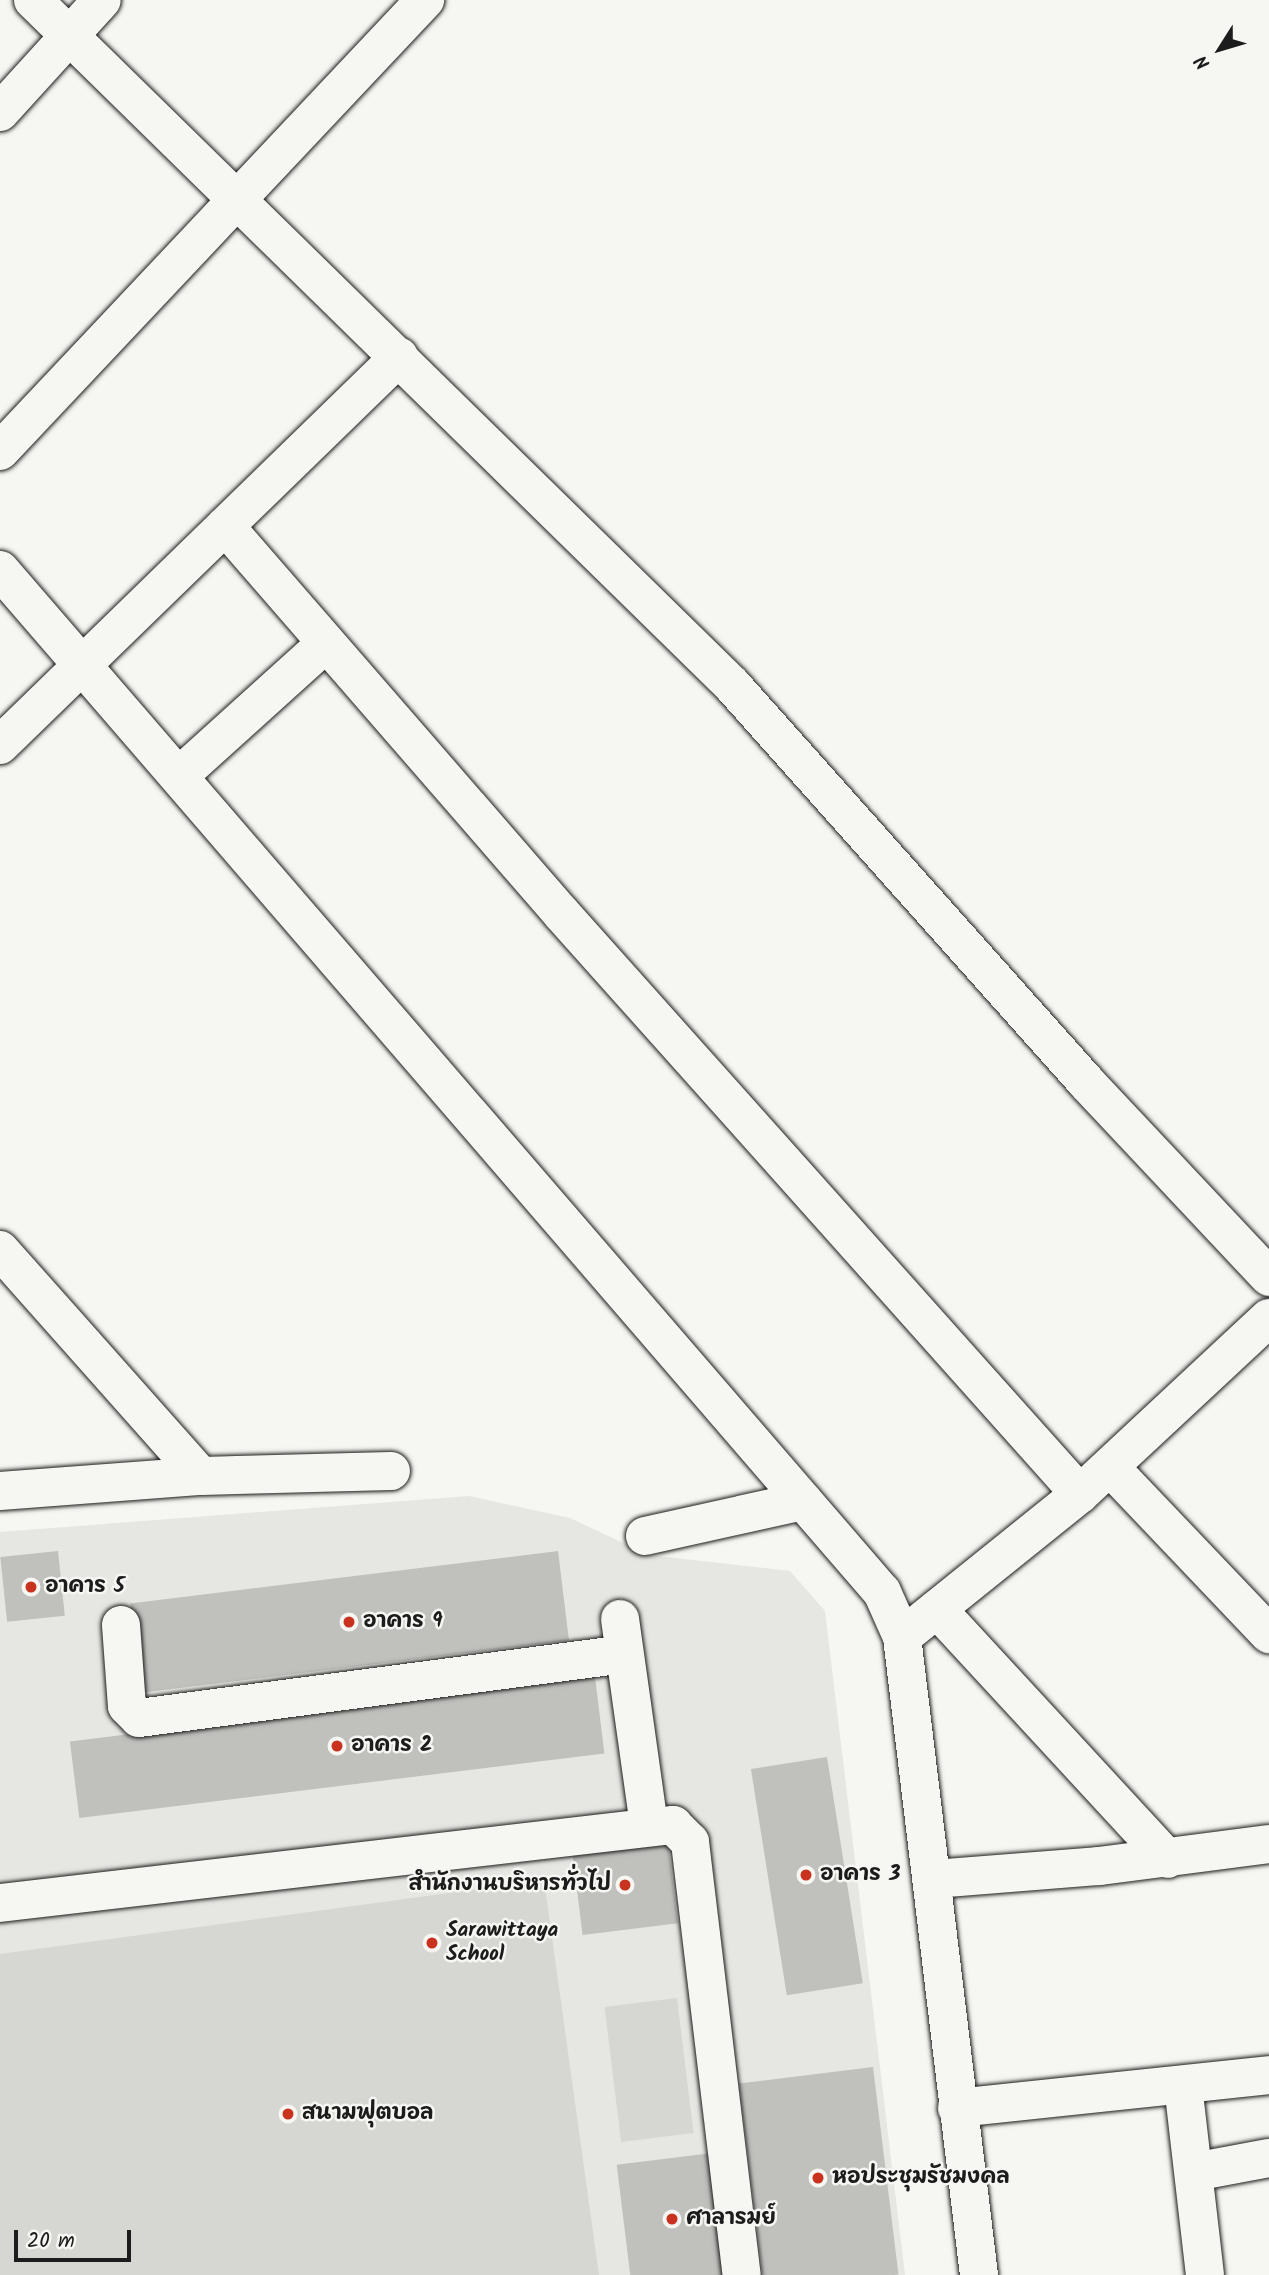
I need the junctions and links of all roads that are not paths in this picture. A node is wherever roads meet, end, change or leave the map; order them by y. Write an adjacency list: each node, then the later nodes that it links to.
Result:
1 (33, 0): 4 (lane)
2 (102, 0): 4 (lane)
3 (425, 0): 6 (lane)
4 (71, 36): 5 (lane); 6 (lane)
5 (0, 112)
6 (238, 197): 7 (lane); 8 (lane)
7 (399, 357): 9 (lane); 16 (lane)
8 (0, 451)
9 (225, 526): 11 (lane); 12 (lane)
10 (0, 570): 12 (lane)
11 (326, 643): 14 (lane); 22 (lane)
12 (83, 664): 13 (lane); 14 (lane)
13 (0, 745)
14 (179, 776): 23 (lane)
15 (0, 1250): 20 (lane)
16 (1269, 1277)
17 (1269, 1318): 18 (lane)
18 (1110, 1467): 22 (lane); 27 (lane)
19 (391, 1471): 20 (lane)
20 (201, 1476): 21 (lane)
21 (0, 1491)
22 (1080, 1494): 25 (lane)
23 (803, 1501): 24 (lane); 28 (lane)
24 (645, 1536)
25 (937, 1609): 28 (lane); 31 (lane)
26 (121, 1625): 29 (lane)
27 (1269, 1634)
28 (902, 1637): 32 (lane)
29 (649, 1825): 33 (lane); 39 (lane)
30 (1269, 1844): 31 (lane)
31 (1168, 1859): 32 (lane)
32 (934, 1879): 36 (lane)
33 (0, 1903)
34 (1269, 2075): 35 (lane)
35 (1183, 2085): 36 (lane); 38 (lane)
36 (957, 2108): 40 (lane)
37 (1269, 2158): 38 (lane)
38 (1194, 2172): 41 (lane)
39 (743, 2275)
40 (979, 2275)
41 (1205, 2275)

